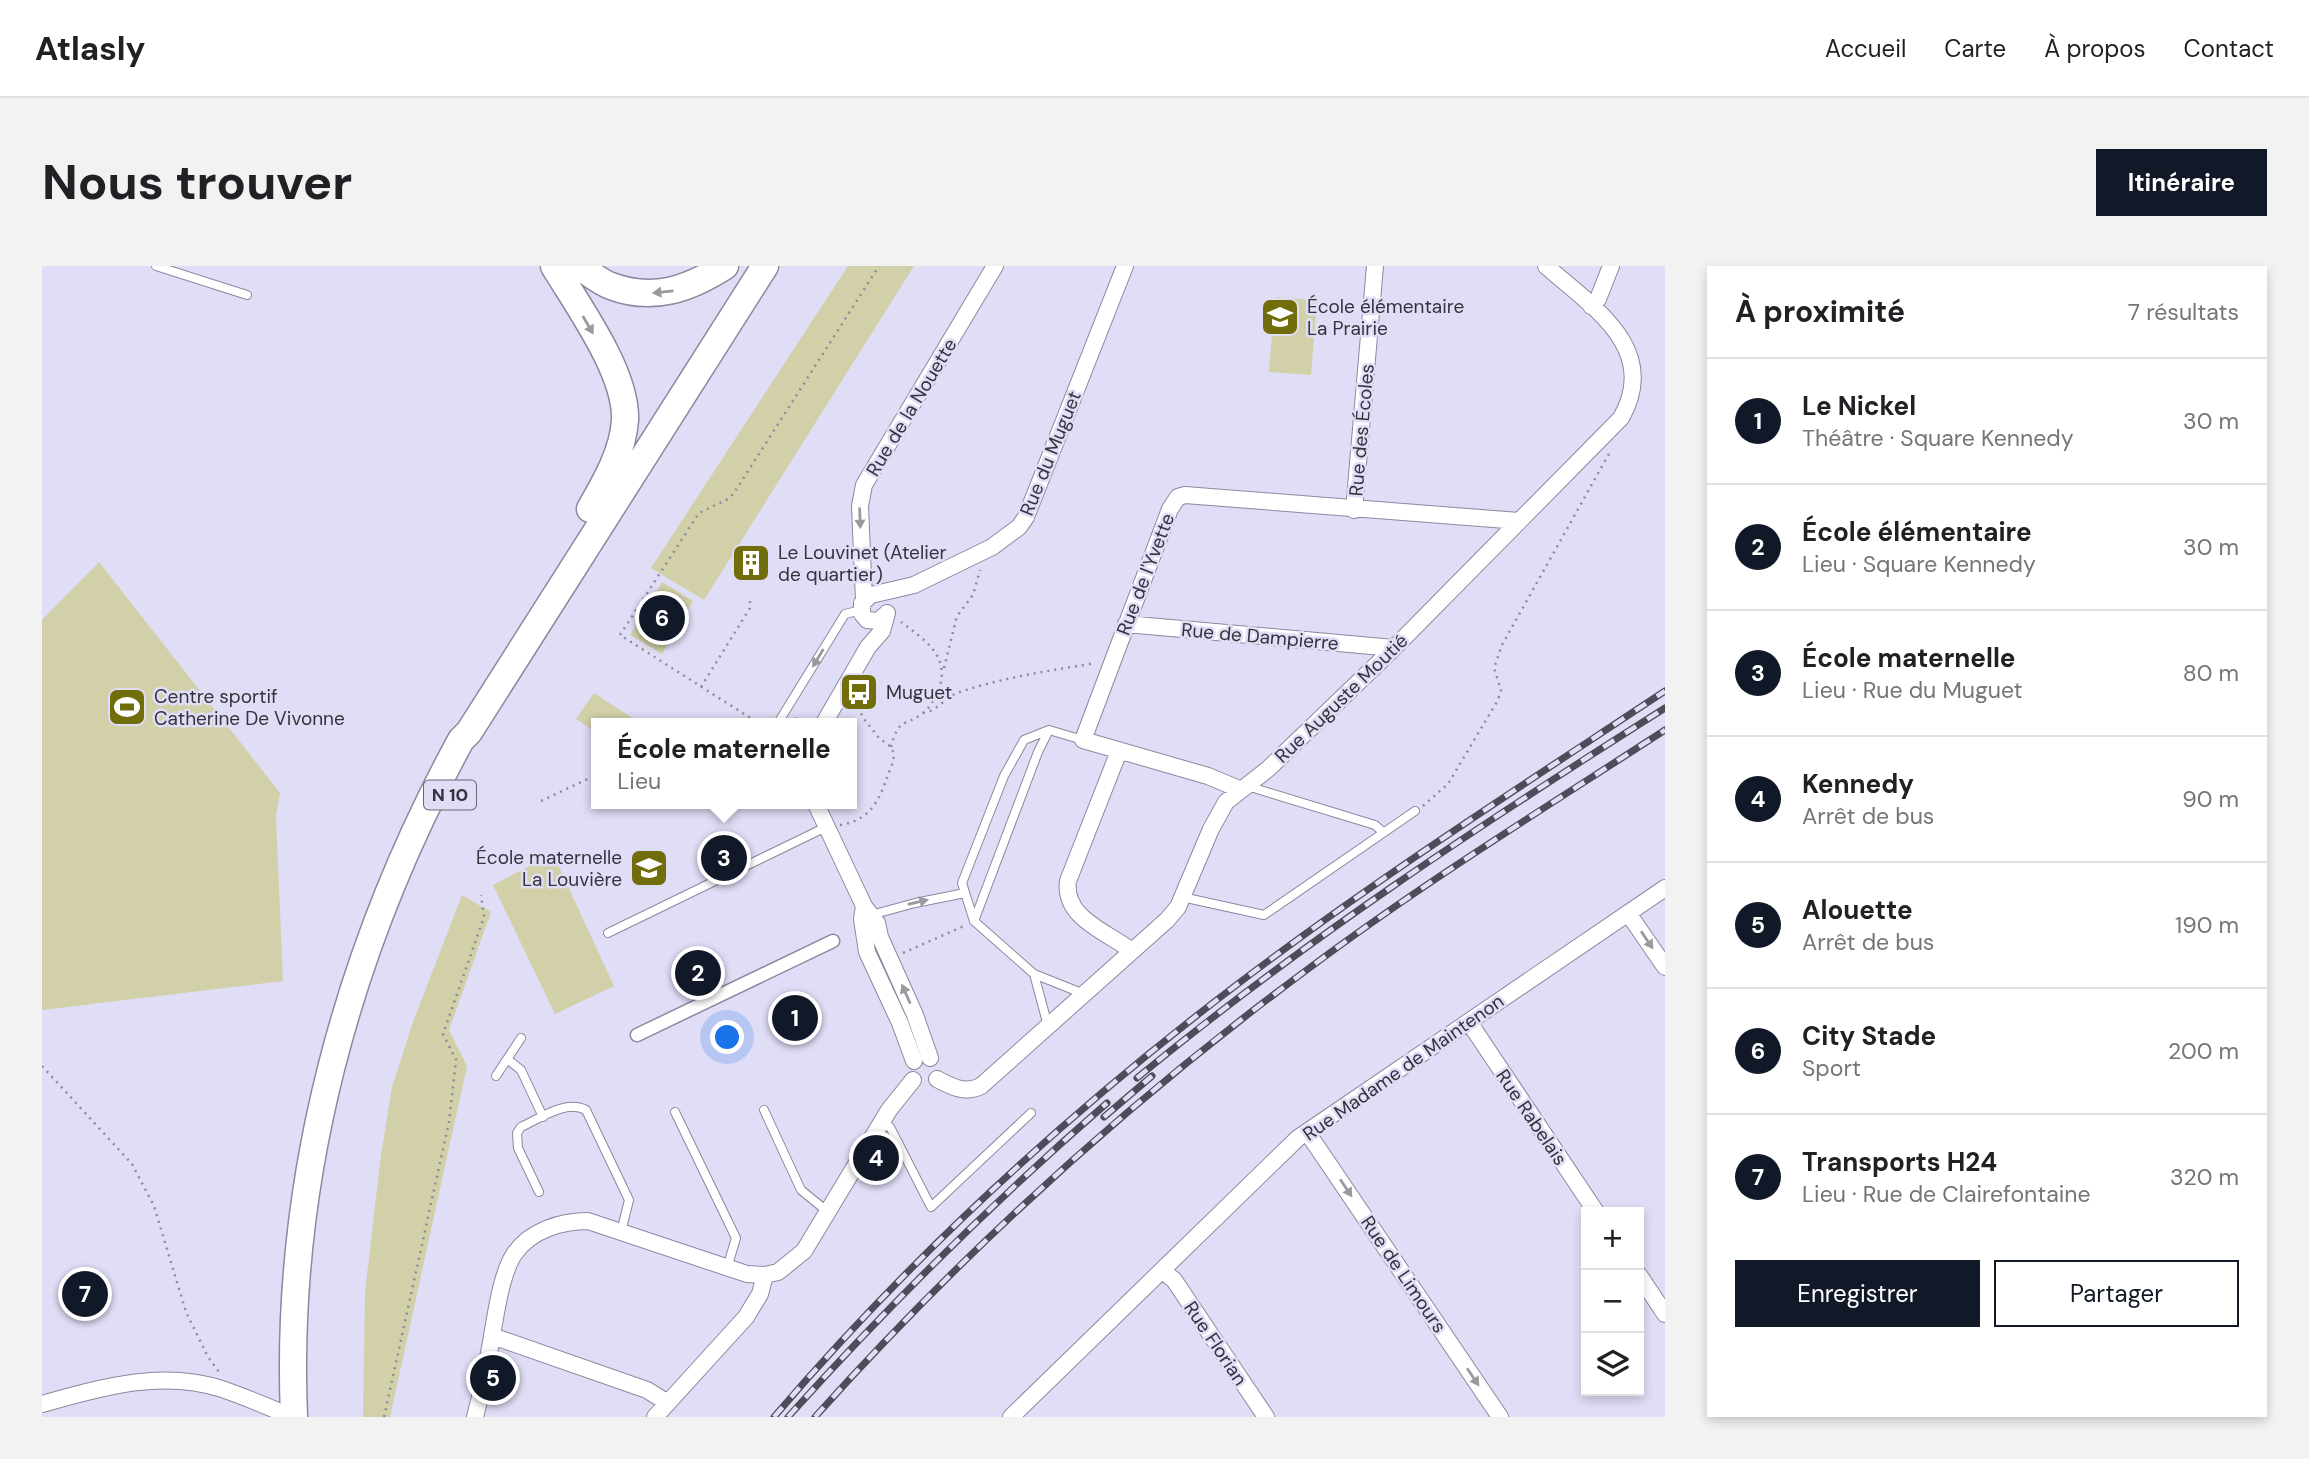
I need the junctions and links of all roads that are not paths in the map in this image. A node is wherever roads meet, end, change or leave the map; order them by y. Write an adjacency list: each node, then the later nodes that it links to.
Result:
1 (156, 266): 12 (lane)
2 (554, 266): 26 (main road, one-way to 26)
3 (579, 266): 4 (main road, one-way to 3)
4 (724, 266)
5 (765, 266): 26 (main road, N 10)
6 (783, 266): 73 (main road, N 10)
7 (995, 266): 18 (street, Rue de la Nouette, one-way to 18)
8 (1125, 266): 17 (street, Rue du Muguet)
9 (1375, 266): 15 (street, Rue des Écoles)
10 (1546, 266): 14 (street, Rue Auguste Moutié)
11 (1611, 266): 14 (street)
12 (174, 269): 13 (lane)
13 (247, 295)
14 (1591, 306): 16 (street, Rue Auguste Moutié)
15 (1354, 510): 16 (street, Rue de l'Yvette); 20 (street, Rue de l'Yvette)
16 (1519, 521): 22 (street, Rue Auguste Moutié)
17 (914, 585): 18 (street, Rue du Muguet); 19 (street, Rue du Muguet)
18 (867, 607): 19 (street); 21 (street); 23 (lane, one-way to 23)
19 (886, 614): 21 (street, Rue du Muguet)
20 (1126, 624): 22 (street, Rue de Dampierre); 27 (street, Rue de l'Yvette)
21 (868, 647): 24 (street, Rue du Muguet)
22 (1394, 648): 29 (street, Rue Auguste Moutié)
23 (781, 718)
24 (827, 718)
25 (1049, 730): 27 (lane); 35 (lane); 39 (lane)
26 (461, 740): 73 (main road, N 10)
27 (1083, 740): 28 (street)
28 (1119, 751): 29 (street); 42 (street)
29 (1242, 788): 33 (lane); 36 (street, Rue Auguste Moutié)
30 (818, 809): 32 (street)
31 (1415, 811): 33 (lane)
32 (826, 827): 37 (street); 40 (lane)
33 (1382, 832): 36 (lane)
34 (1665, 888): 38 (street, Rue Madame de Maintenon)
35 (965, 893): 37 (lane, one-way to 35); 39 (lane)
36 (1182, 897): 42 (street, Rue Auguste Moutié)
37 (868, 911): 51 (street, one-way to 37); 51 (street)
38 (1628, 913): 43 (street, one-way to 43); 46 (street, Rue Madame de Maintenon)
39 (974, 920): 44 (lane)
40 (608, 933)
41 (833, 941): 48 (street)
42 (1132, 951): 45 (street, Rue Auguste Moutié)
43 (1665, 967)
44 (1034, 974): 45 (lane); 47 (lane)
45 (1084, 994): 47 (street, Rue Auguste Moutié)
46 (1469, 1022): 60 (street, Rue Madame de Maintenon); 62 (street, Rue Rabelais)
47 (1048, 1026): 53 (street, Rue Auguste Moutié)
48 (637, 1035)
49 (521, 1038): 50 (lane)
50 (508, 1059): 52 (lane); 58 (lane)
51 (922, 1059): 53 (street); 54 (street)
52 (496, 1076)
53 (937, 1079): 54 (street)
54 (913, 1080): 59 (street)
55 (764, 1110): 63 (lane)
56 (675, 1112): 65 (lane)
57 (1031, 1113): 59 (lane)
58 (543, 1117): 61 (lane); 64 (lane)
59 (881, 1122): 63 (street)
60 (1307, 1132): 66 (street, Rue Madame de Maintenon); 78 (street, Rue de Limours, one-way to 78)
61 (539, 1192)
62 (1593, 1207)
63 (828, 1212): 67 (street)
64 (621, 1232): 65 (street); 70 (street)
65 (727, 1268): 67 (street)
66 (1163, 1271): 74 (street, Rue Madame de Maintenon); 77 (street, Rue Florian)
67 (765, 1275): 71 (street)
68 (1644, 1282): 69 (street)
69 (1665, 1314)
70 (492, 1336): 71 (street); 75 (street)
71 (668, 1403): 76 (street)
72 (42, 1404): 73 (street)
73 (300, 1408)
74 (1021, 1414)
75 (475, 1417)
76 (655, 1417)
77 (1266, 1417)
78 (1500, 1417)

